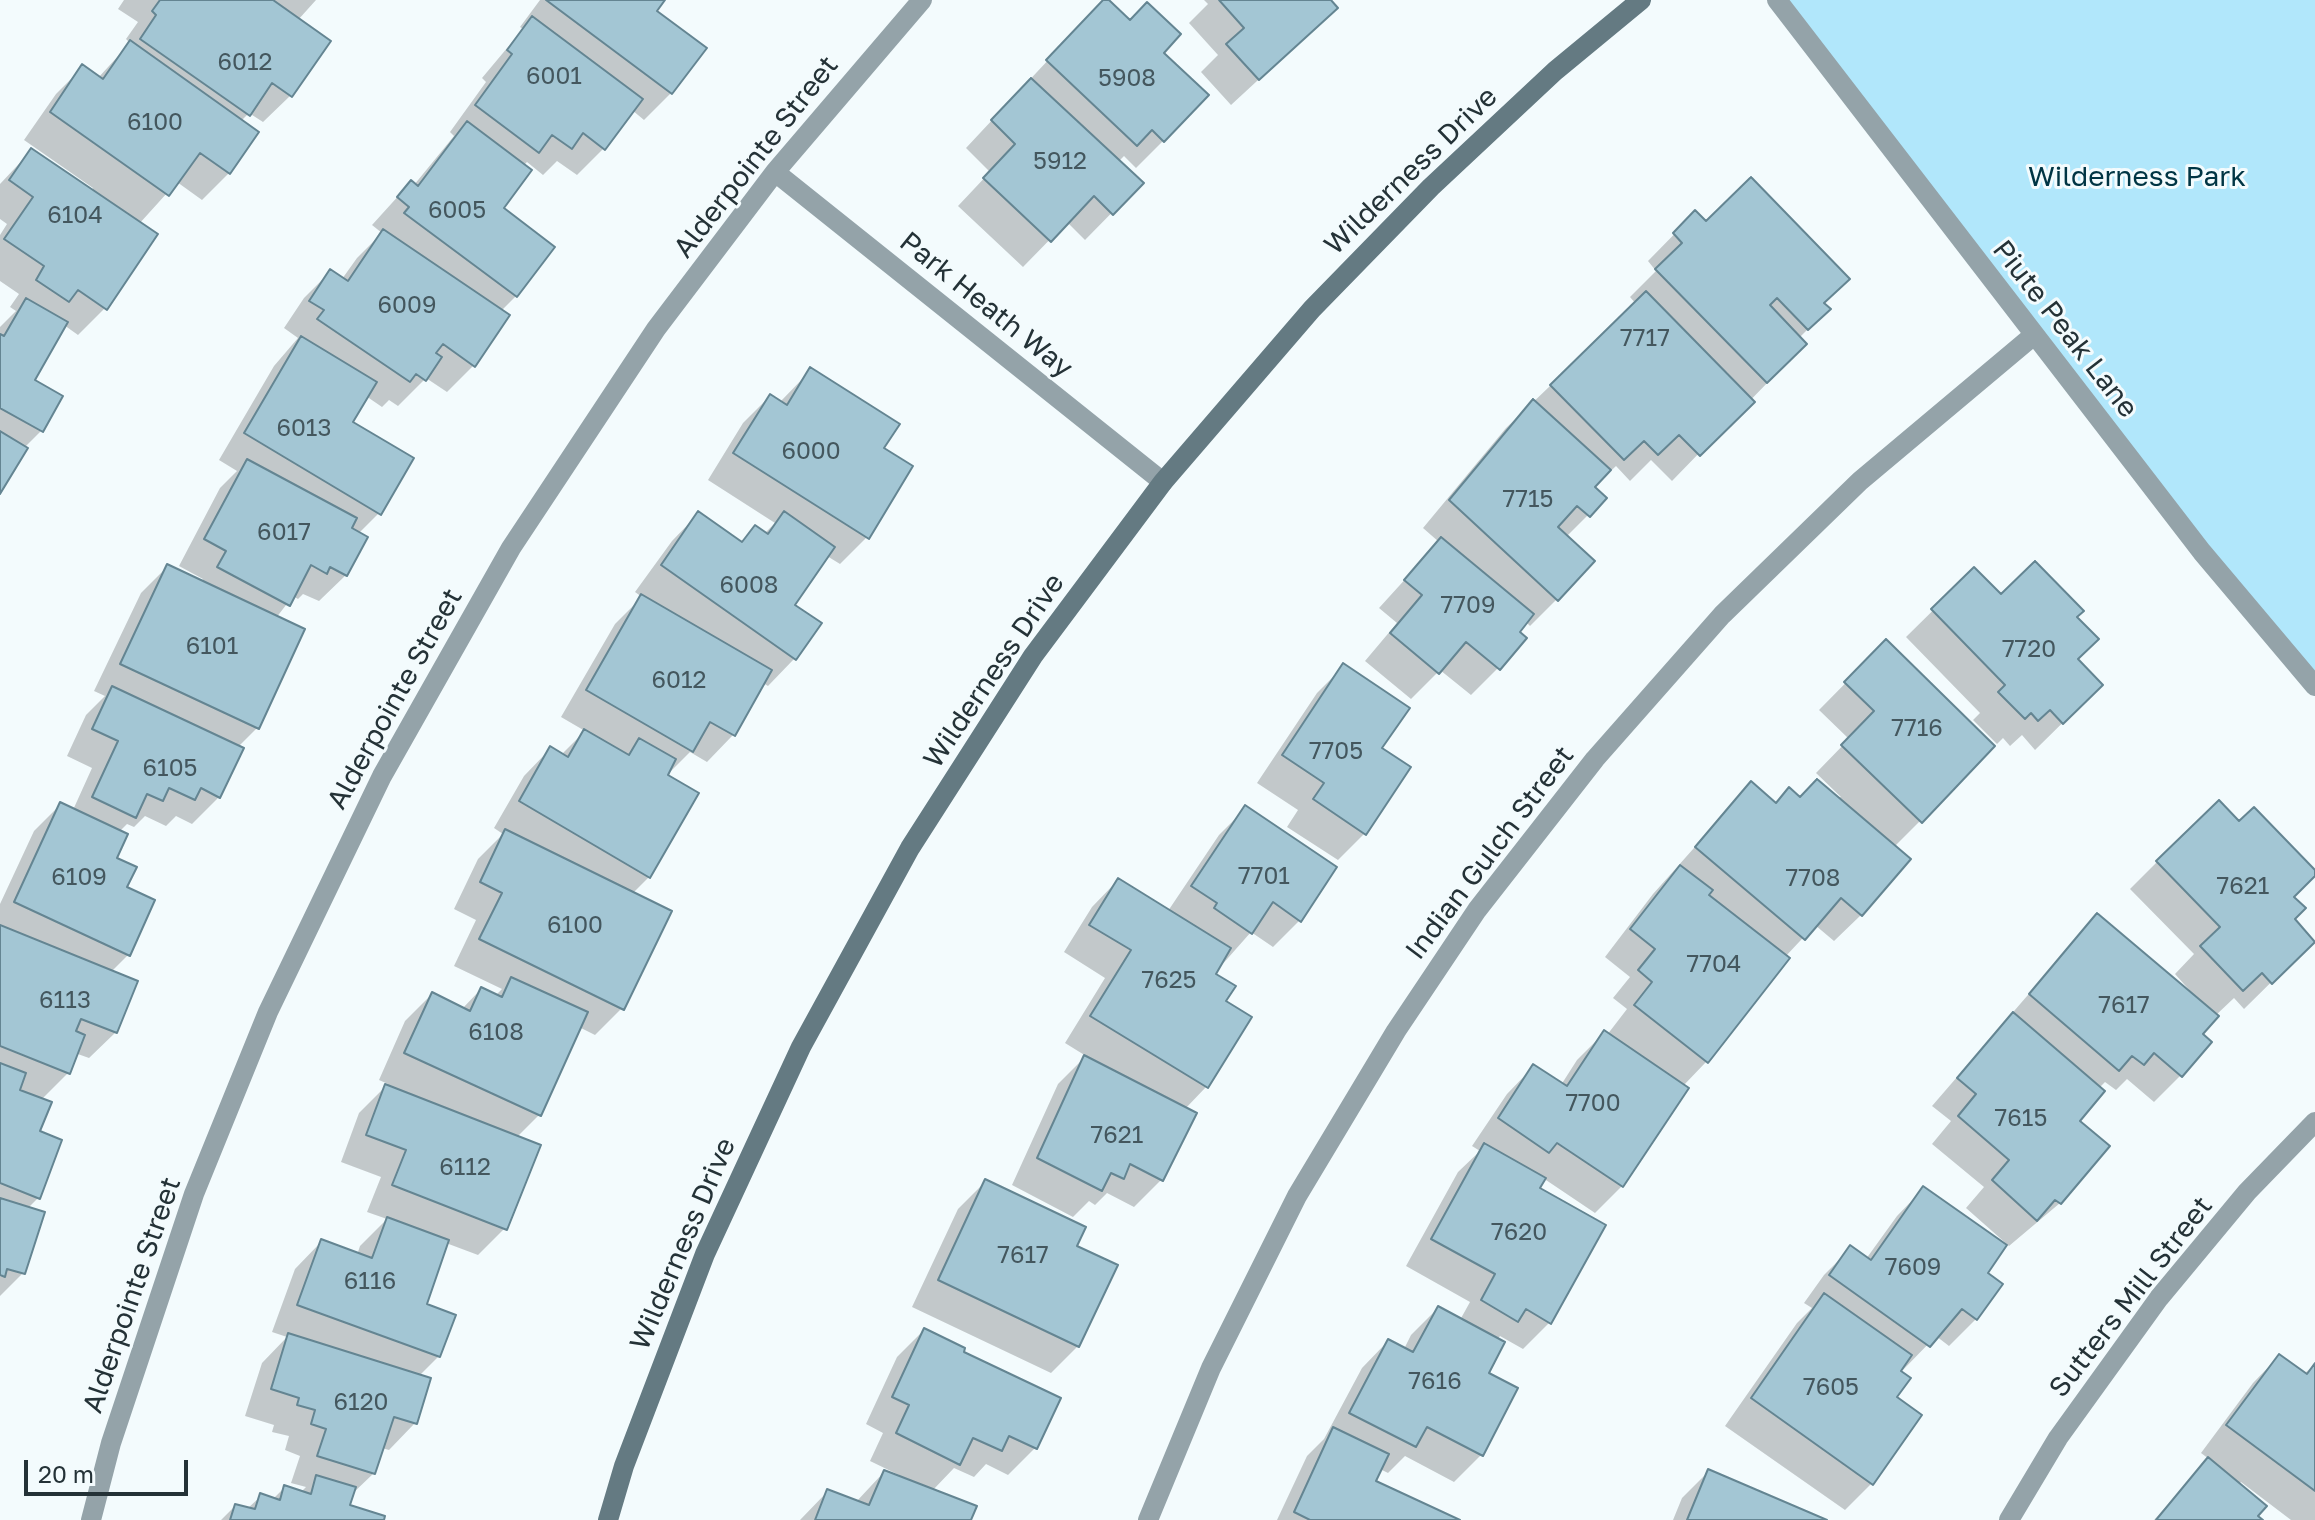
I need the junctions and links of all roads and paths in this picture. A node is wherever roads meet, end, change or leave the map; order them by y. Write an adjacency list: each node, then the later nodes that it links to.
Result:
1 (922, 0): 4 (street, Alderpointe Street)
2 (1641, 0): 6 (street, Wilderness Drive)
3 (1777, 0): 5 (street, Piute Peak Lane)
4 (775, 172): 6 (street, Park Heath Way); 9 (street, Alderpointe Street)
5 (2034, 335): 7 (street, Piute Peak Lane); 11 (street, Indian Gulch Street)
6 (1163, 482): 10 (street, Wilderness Drive)
7 (2315, 686)
8 (2315, 1122): 12 (street, Sutters Mill Street)
9 (91, 1520)
10 (608, 1520)
11 (1148, 1520)
12 (2009, 1520)

